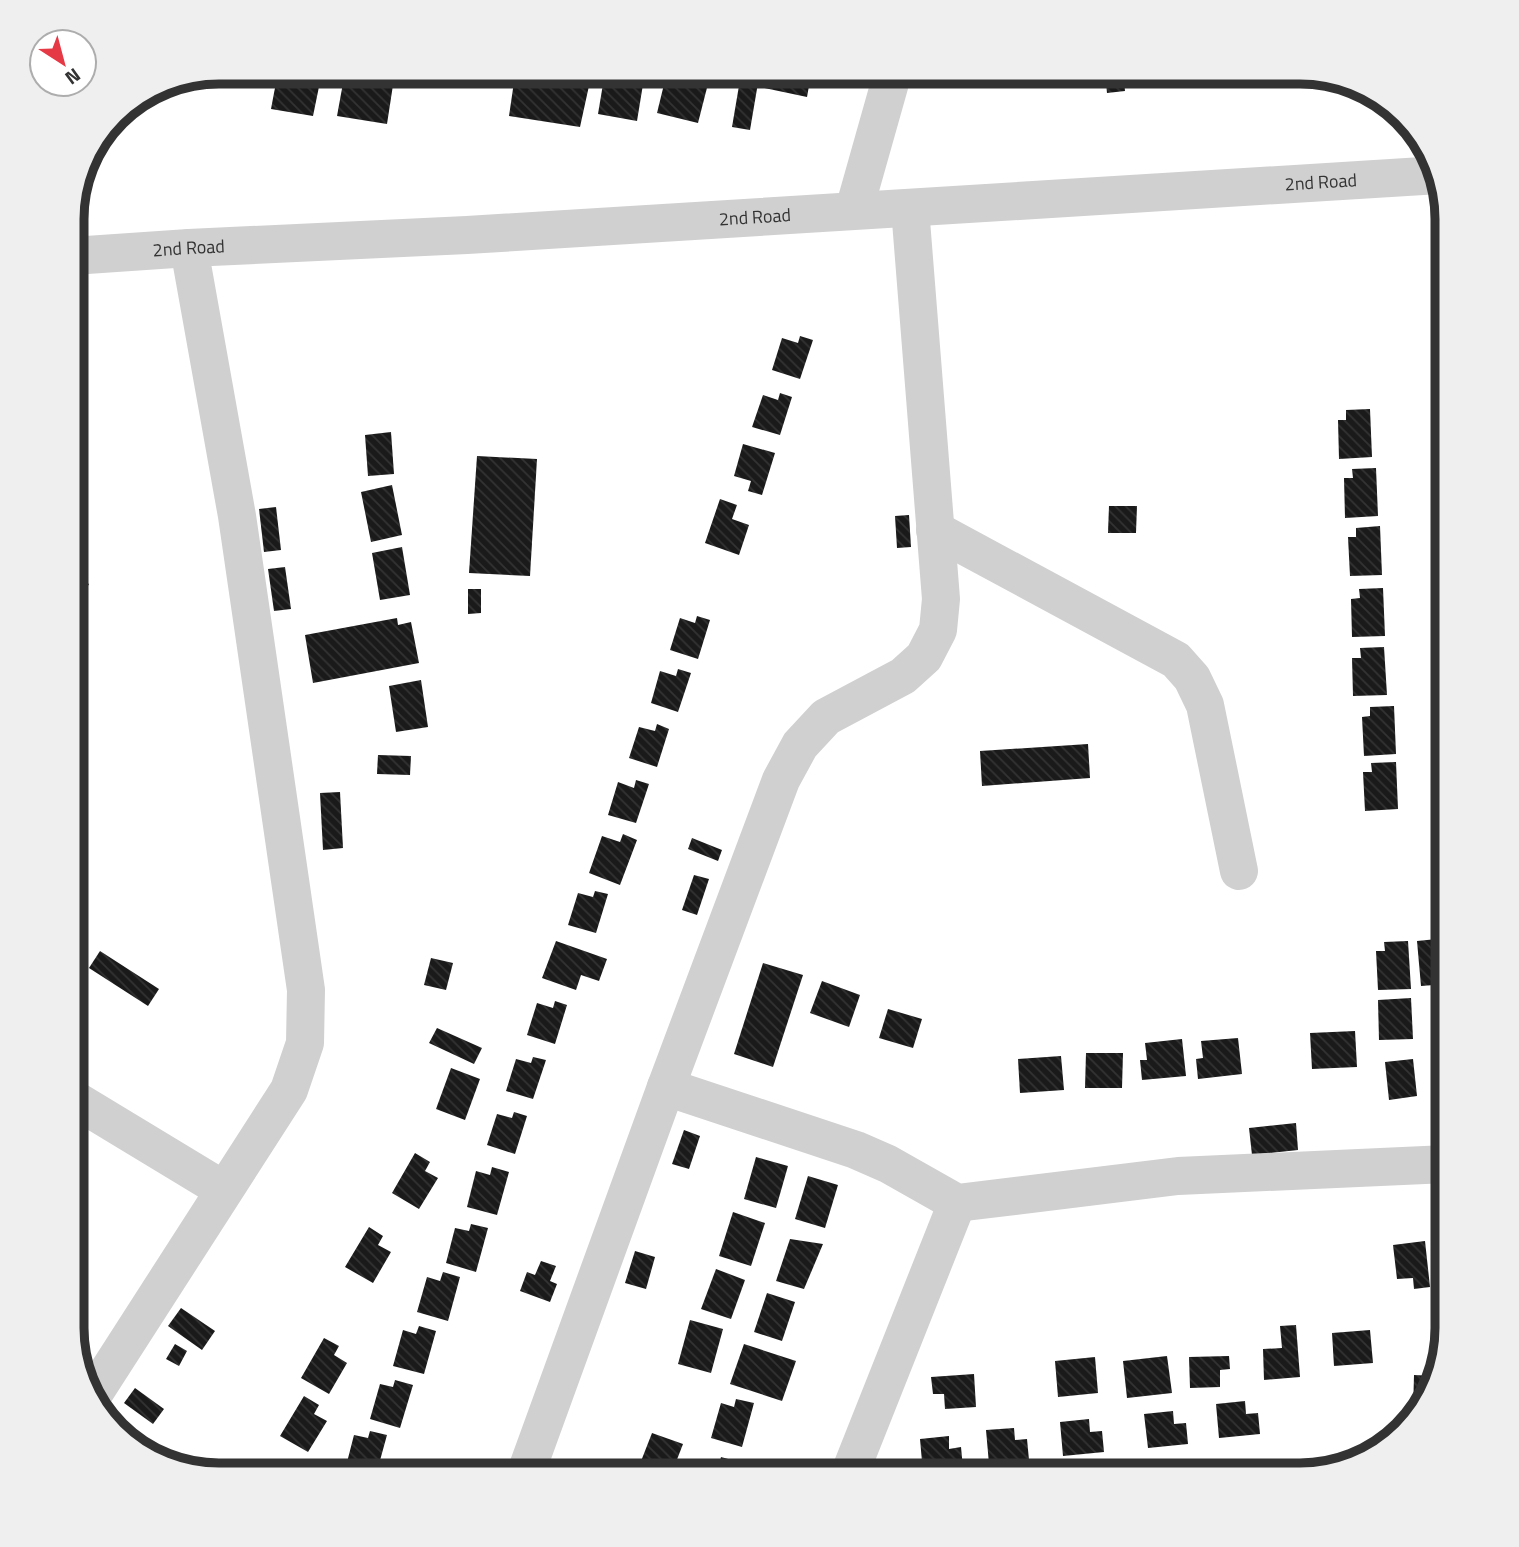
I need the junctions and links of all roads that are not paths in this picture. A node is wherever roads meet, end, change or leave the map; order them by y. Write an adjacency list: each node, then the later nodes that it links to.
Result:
1 (890, 84): 4 (street)
2 (1428, 177): 3 (street, 2nd Road)
3 (910, 208): 4 (street, 2nd Road); 7 (street)
4 (854, 210): 5 (street, 2nd Road)
5 (190, 248): 6 (street, 2nd Road); 12 (street)
6 (84, 255)
7 (935, 530): 8 (street); 9 (street)
8 (1238, 871)
9 (666, 1087): 13 (street); 15 (street)
10 (84, 1105): 12 (street)
11 (1435, 1165): 13 (street)
12 (224, 1190): 14 (street)
13 (957, 1203): 16 (street)
14 (98, 1387)
15 (529, 1463)
16 (854, 1463)

